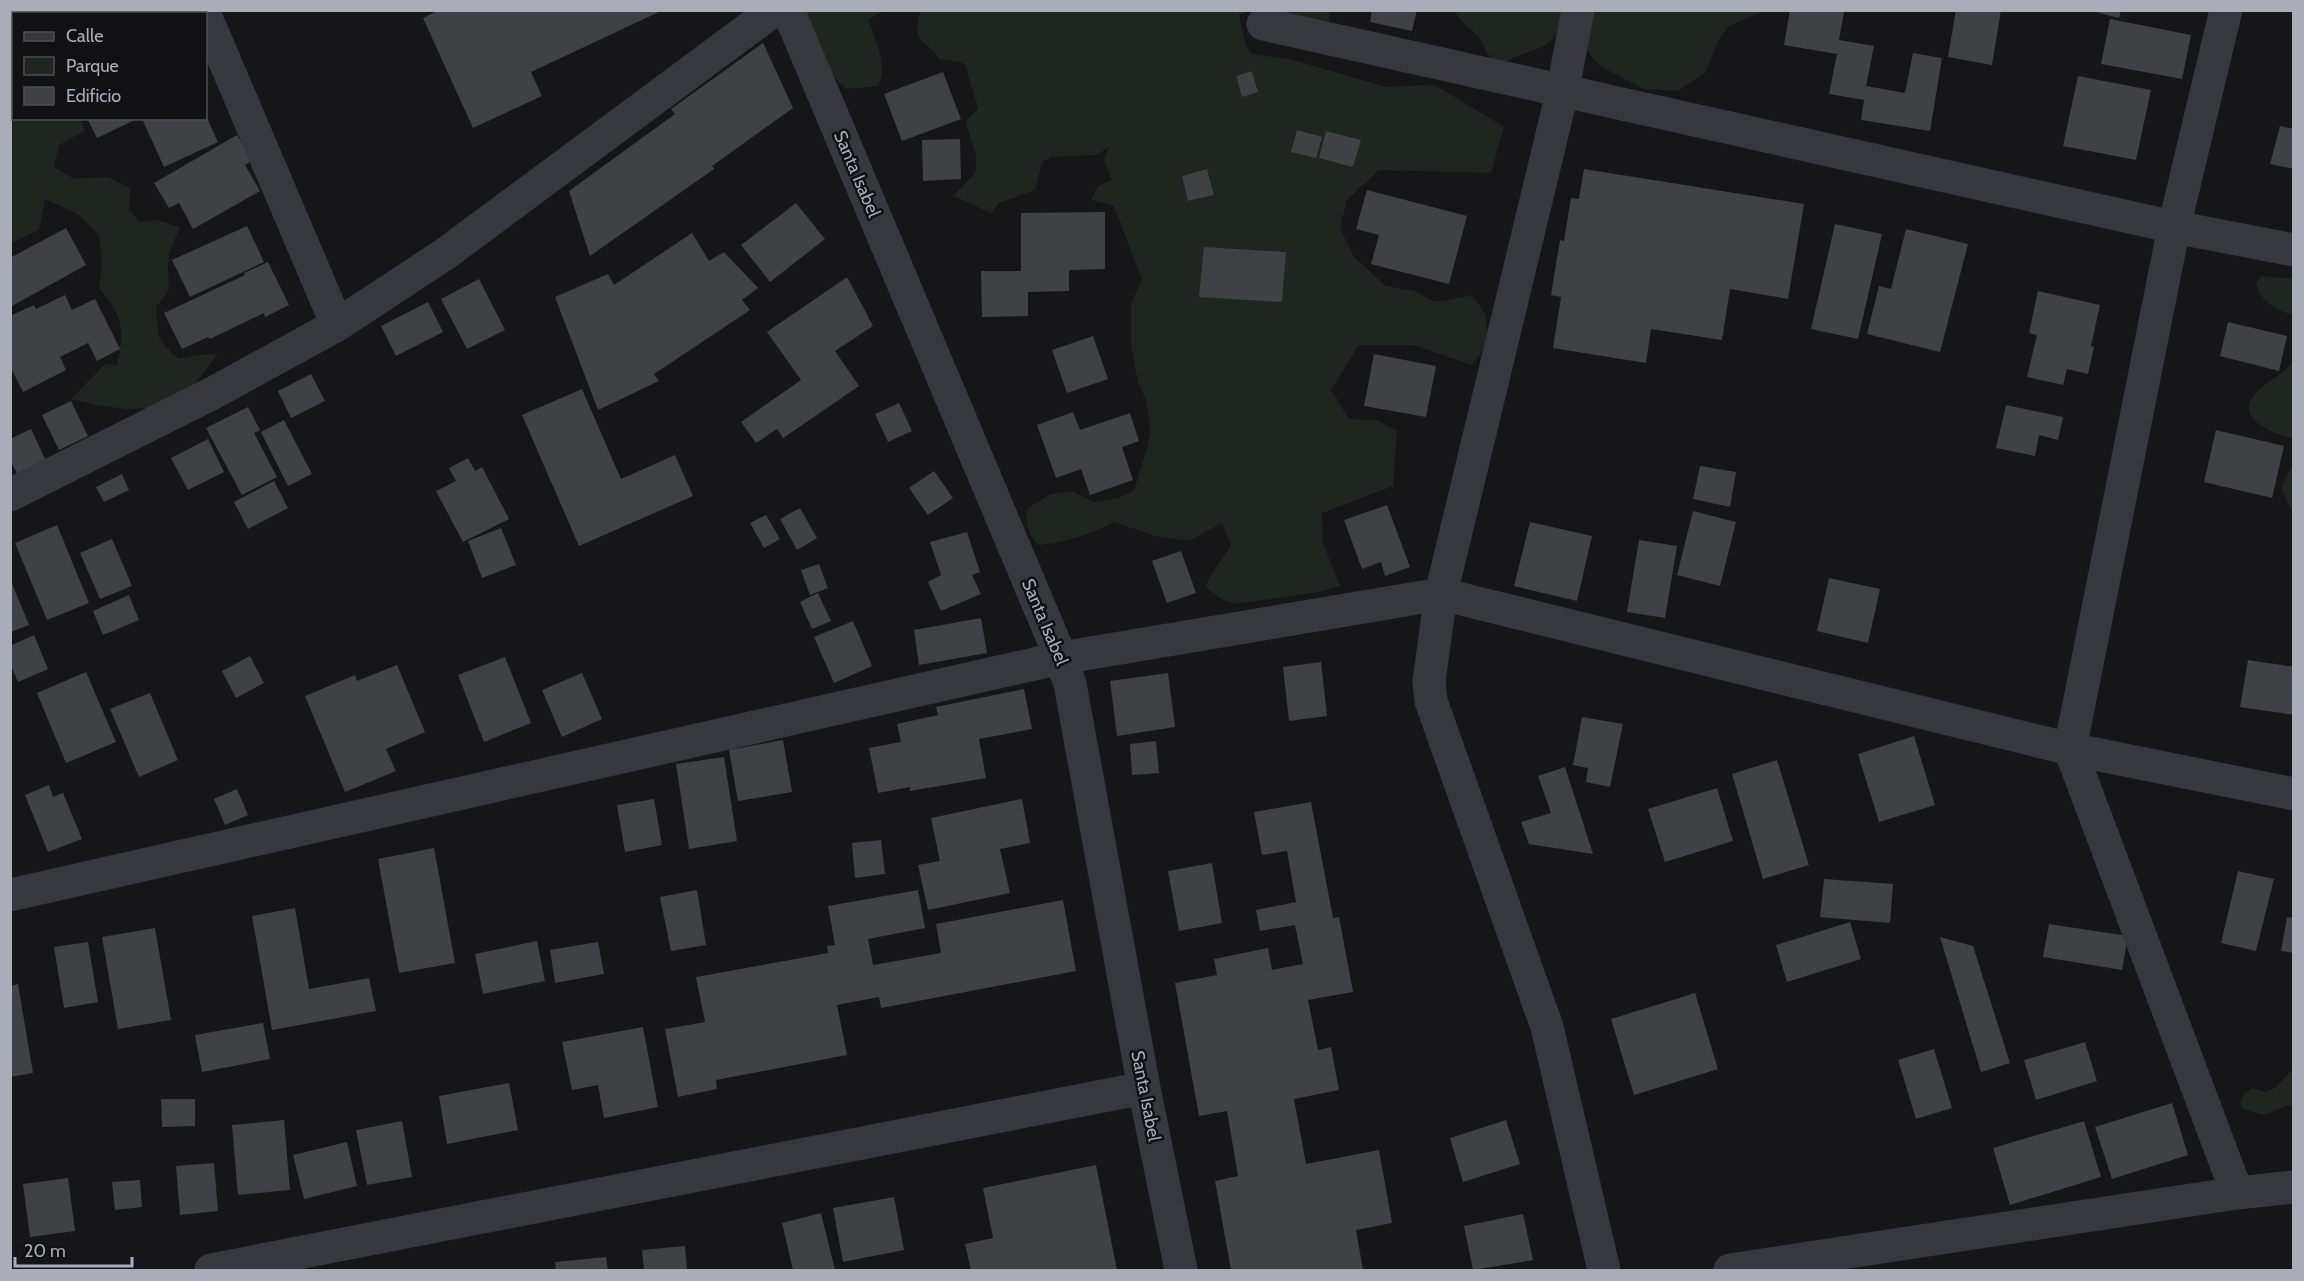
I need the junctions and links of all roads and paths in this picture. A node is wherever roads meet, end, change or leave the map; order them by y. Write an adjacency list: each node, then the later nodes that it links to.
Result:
1 (774, 10): 10 (street)
2 (788, 10): 13 (street, Santa Isabel)
3 (1578, 10): 7 (street)
4 (2226, 10): 8 (street)
5 (207, 21): 10 (street)
6 (1263, 24): 7 (street)
7 (1563, 90): 8 (street); 12 (street)
8 (2174, 227): 9 (street); 14 (street)
9 (2294, 250)
10 (337, 325): 11 (street)
11 (10, 495)
12 (1441, 594): 13 (street); 14 (street); 22 (street)
13 (1061, 658): 16 (street); 17 (street, Santa Isabel)
14 (2070, 749): 15 (street); 19 (street)
15 (2294, 794)
16 (10, 895)
17 (1144, 1088): 20 (street); 21 (street, Santa Isabel)
18 (2294, 1187): 19 (street)
19 (2237, 1193): 23 (street)
20 (211, 1270)
21 (1181, 1270)
22 (1604, 1270)
23 (1730, 1270)

